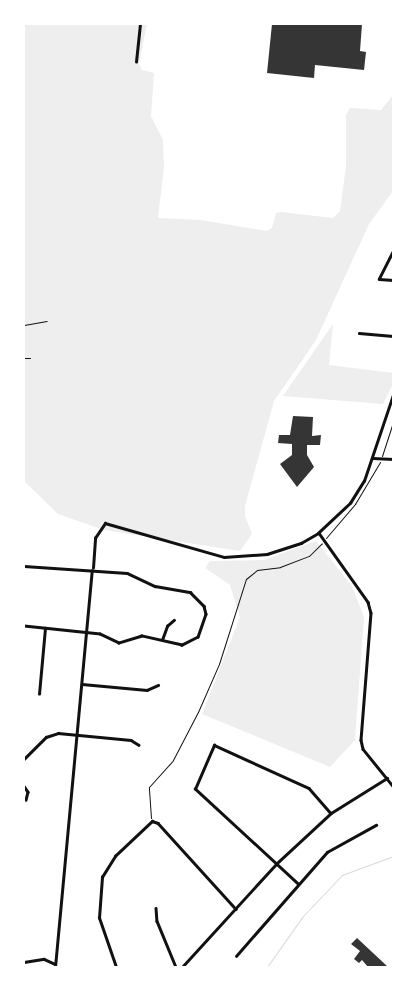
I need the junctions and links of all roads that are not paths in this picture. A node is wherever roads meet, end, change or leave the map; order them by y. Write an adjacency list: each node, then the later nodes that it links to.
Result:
1 (140, 24): 2 (street)
2 (136, 62)
3 (393, 252): 4 (street)
4 (393, 280)
5 (359, 332): 6 (street)
6 (393, 336)
7 (393, 395): 8 (street)
8 (373, 458): 9 (street); 10 (street)
9 (393, 459)
10 (318, 533): 12 (street); 24 (street)
11 (24, 566): 12 (street)
12 (93, 570): 16 (street); 17 (street)
13 (174, 620): 17 (street)
14 (24, 626): 15 (street)
15 (45, 628): 16 (street); 20 (street)
16 (86, 632): 17 (street); 18 (street)
17 (162, 640)
18 (82, 684): 19 (street); 21 (street)
19 (158, 685)
20 (39, 694)
21 (77, 733): 22 (street); 23 (street); 36 (street)
22 (139, 745)
23 (24, 759)
24 (387, 778): 26 (street); 28 (street)
25 (24, 786): 27 (street)
26 (393, 786)
27 (26, 800)
28 (331, 813): 30 (street); 30 (street)
29 (376, 825): 31 (street)
30 (276, 864): 31 (street); 33 (street)
31 (298, 884): 34 (street)
32 (156, 908): 38 (street)
33 (236, 909): 37 (street); 39 (street)
34 (236, 956)
35 (24, 962): 36 (street)
36 (56, 966)
37 (116, 967)
38 (176, 967)
39 (182, 967)

